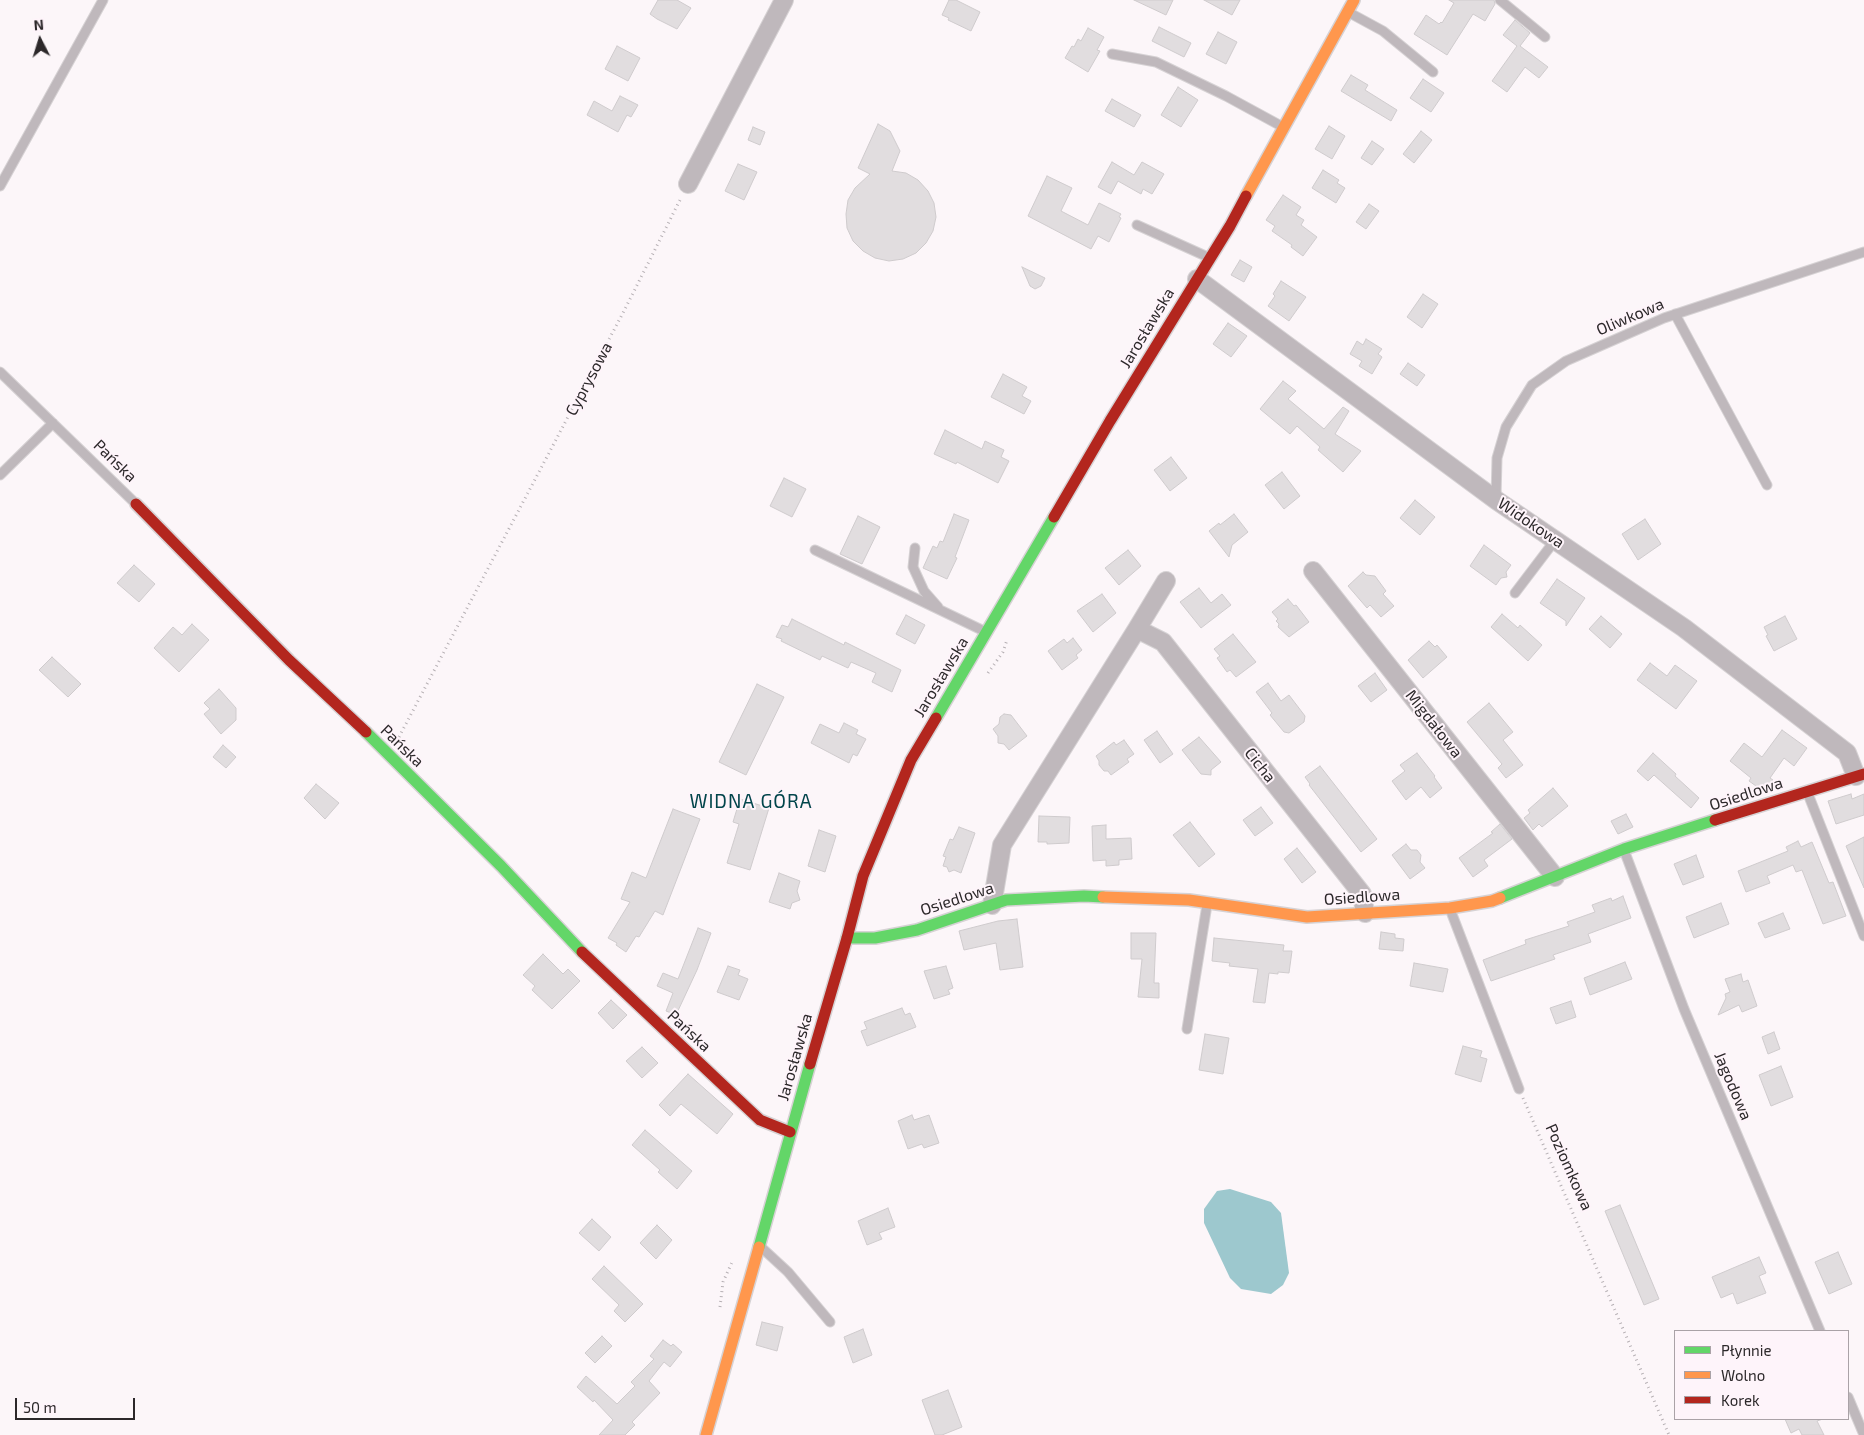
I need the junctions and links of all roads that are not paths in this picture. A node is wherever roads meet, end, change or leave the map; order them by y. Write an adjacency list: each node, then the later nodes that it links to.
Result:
1 (103, 0): 11 (lane)
2 (784, 0): 10 (street)
3 (1354, 0): 5 (street, Jarosławska)
4 (1500, 0): 6 (lane)
5 (1348, 12): 8 (lane); 9 (street, Jarosławska)
6 (1545, 37)
7 (1112, 54): 9 (lane)
8 (1433, 72)
9 (1284, 127): 14 (street, Jarosławska)
10 (688, 184)
11 (0, 186)
12 (1137, 225): 14 (lane)
13 (1864, 252): 16 (lane, Oliwkowa)
14 (1210, 258): 15 (street, Jarosławska)
15 (1197, 278): 21 (street, Widokowa); 31 (street, Jarosławska)
16 (1675, 314): 20 (lane); 21 (lane, Oliwkowa)
17 (0, 372): 18 (lane, Pańska)
18 (53, 423): 19 (lane); 22 (lane, Pańska)
19 (0, 475)
20 (1766, 485)
21 (1496, 500): 23 (street, Widokowa)
22 (136, 504): 44 (street, Pańska)
23 (1556, 540): 28 (lane); 32 (street, Widokowa)
24 (915, 548): 29 (lane)
25 (815, 550): 29 (lane)
26 (1313, 571): 35 (street, Migdałowa)
27 (1166, 581): 30 (street)
28 (1515, 593)
29 (940, 610): 31 (lane)
30 (1138, 629): 37 (street); 39 (street, Cicha)
31 (986, 632): 41 (street, Jarosławska)
32 (1860, 775): 33 (street, Osiedlowa)
33 (1807, 791): 34 (street, Osiedlowa); 40 (lane)
34 (1624, 850): 35 (street, Osiedlowa); 47 (lane, Jagodowa)
35 (1555, 877): 38 (street, Osiedlowa)
36 (1207, 903): 37 (street, Osiedlowa); 39 (street, Osiedlowa); 42 (lane)
37 (992, 905): 41 (street, Osiedlowa)
38 (1450, 908): 39 (street, Osiedlowa); 43 (lane)
39 (1365, 914)
40 (1864, 936)
41 (847, 938): 44 (street, Jarosławska)
42 (1187, 1029)
43 (1519, 1089)
44 (790, 1132): 45 (street, Jarosławska)
45 (760, 1246): 46 (lane); 49 (street, Jarosławska)
46 (830, 1322)
47 (1820, 1330)
48 (1849, 1399): 50 (lane)
49 (706, 1435)
50 (1864, 1435)

